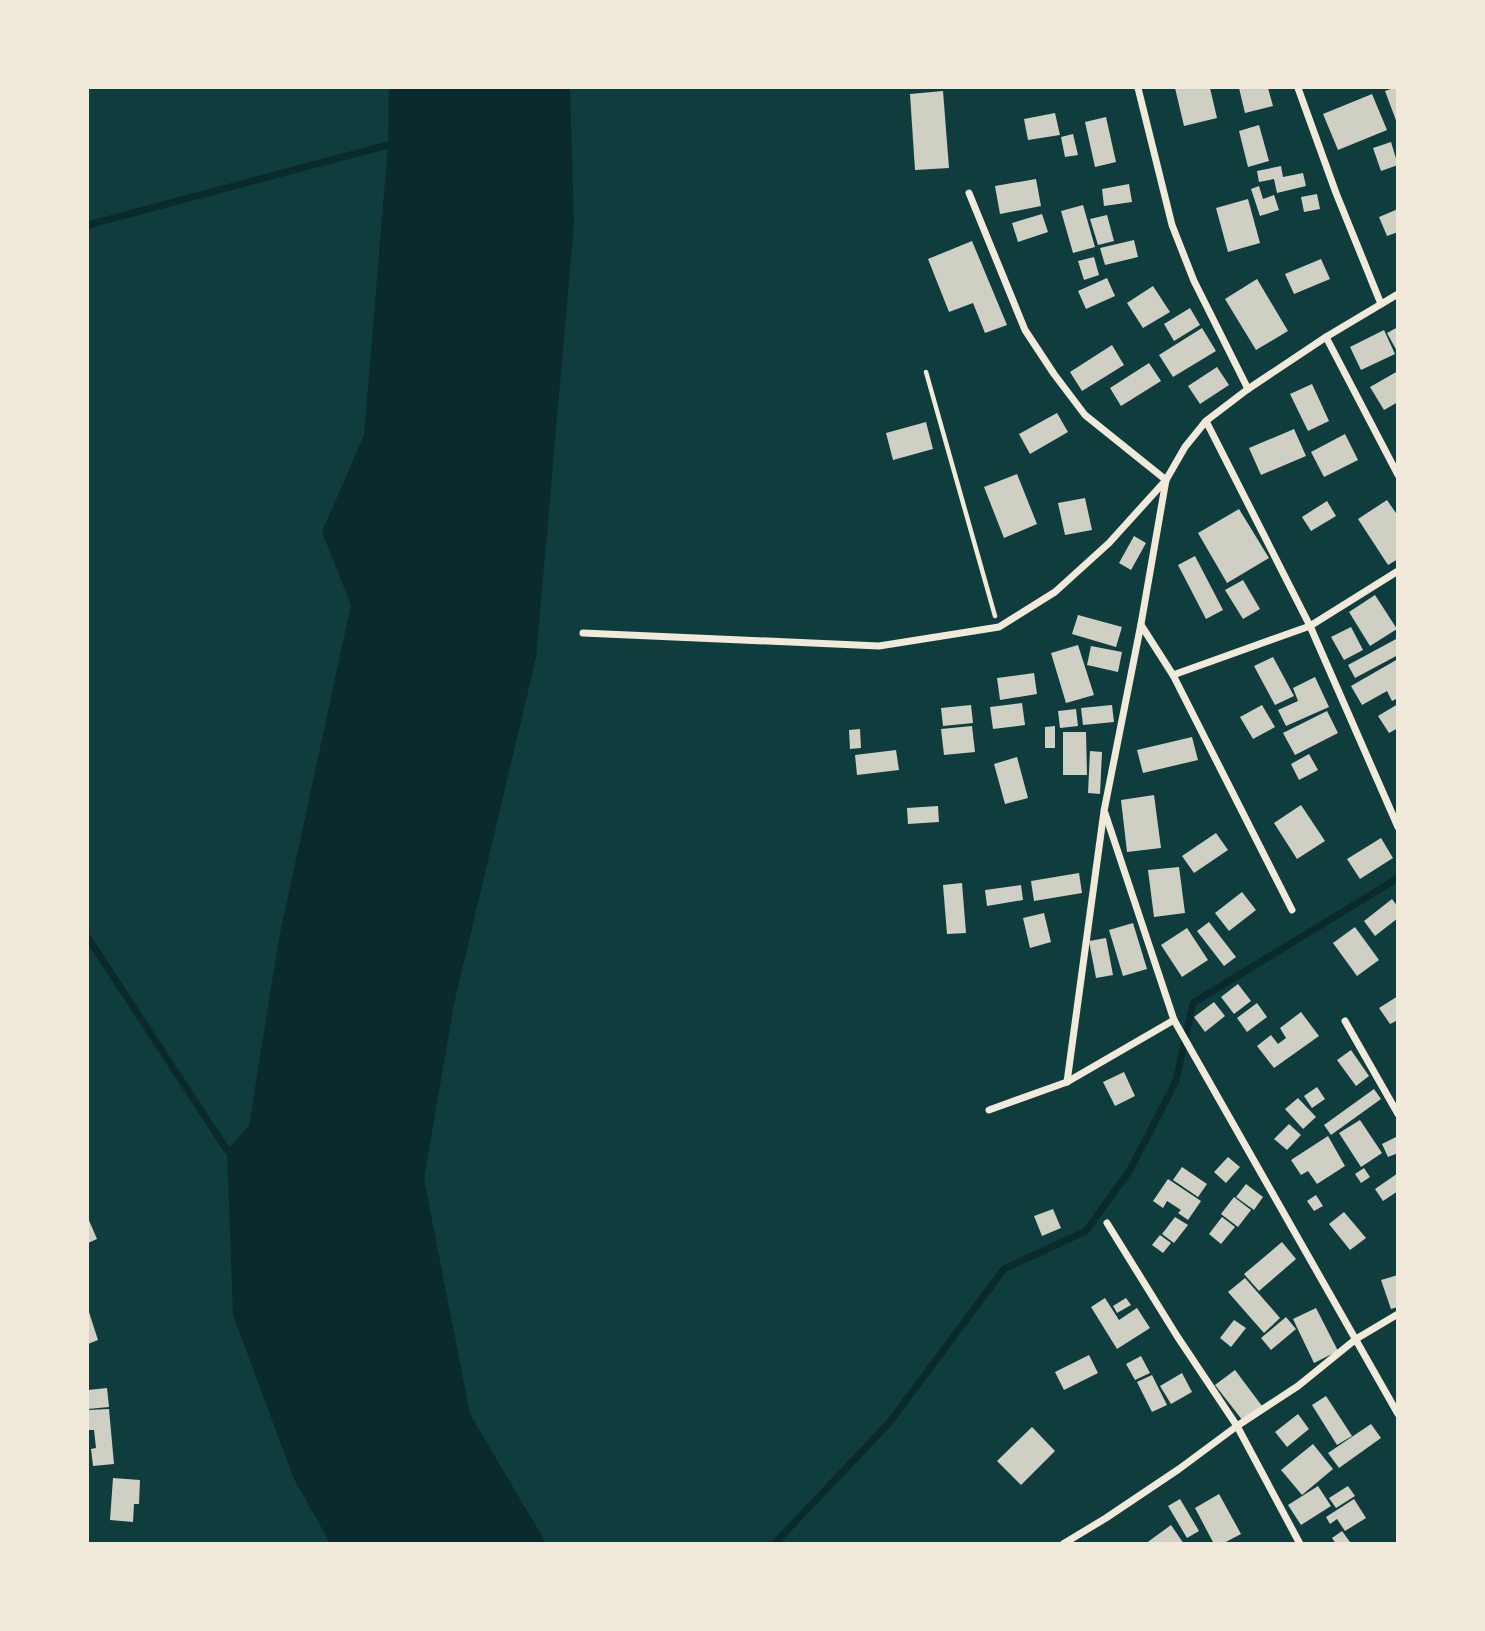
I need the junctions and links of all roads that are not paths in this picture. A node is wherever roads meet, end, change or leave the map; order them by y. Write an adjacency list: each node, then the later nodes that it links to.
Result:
1 (1138, 88): 7 (street)
2 (1298, 88): 5 (street)
3 (969, 193): 10 (street)
4 (1398, 294): 5 (street)
5 (1381, 304): 6 (street)
6 (1326, 337): 7 (street); 9 (street)
7 (1248, 389): 8 (street)
8 (1206, 421): 10 (street); 13 (street)
9 (1398, 475)
10 (1166, 480): 12 (street); 14 (street)
11 (1398, 571): 13 (street)
12 (1141, 624): 15 (street); 16 (street)
13 (1310, 626): 15 (street); 17 (street)
14 (583, 634)
15 (1173, 675): 18 (street)
16 (1104, 811): 19 (street); 21 (street)
17 (1398, 827)
18 (1292, 910)
19 (1174, 1020): 21 (street); 26 (street)
20 (1345, 1021): 23 (street)
21 (1067, 1082): 22 (street)
22 (989, 1110)
23 (1398, 1114)
24 (1107, 1223): 28 (street)
25 (1398, 1314): 26 (street)
26 (1356, 1339): 27 (street); 28 (street)
27 (1398, 1414)
28 (1237, 1426): 29 (street); 30 (street)
29 (1063, 1544)
30 (1300, 1544)

